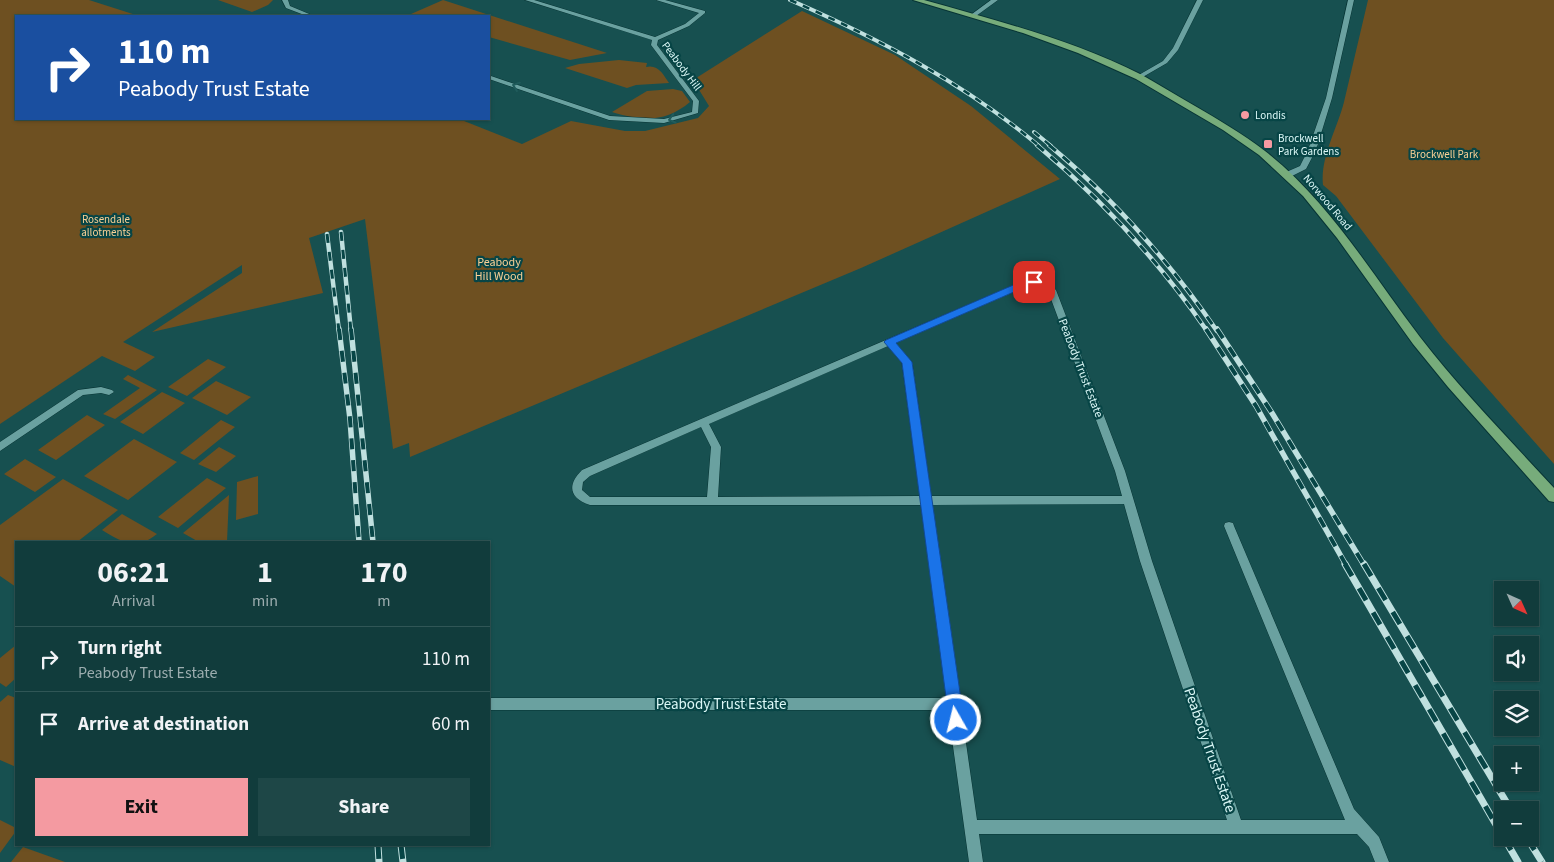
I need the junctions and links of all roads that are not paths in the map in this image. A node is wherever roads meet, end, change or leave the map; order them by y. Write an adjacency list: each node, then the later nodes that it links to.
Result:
1 (285, 0): 8 (street)
2 (528, 0): 10 (street, Peabody Hill)
3 (660, 0): 10 (street)
4 (916, 0): 9 (main road, Norwood Road)
5 (995, 0): 9 (street)
6 (1200, 0): 12 (street)
7 (1351, 0): 13 (street)
8 (308, 15)
9 (974, 15): 12 (main road, Norwood Road)
10 (655, 39): 11 (street, Peabody Hill, one-way to 11)
11 (490, 77)
12 (1139, 77): 13 (main road, Norwood Road)
13 (1287, 175): 18 (main road, Norwood Road)
14 (890, 342): 16 (street, Peabody Trust Estate); 19 (street, Peabody Trust Estate); 21 (street)
15 (109, 392): 17 (street)
16 (703, 422): 20 (street); 20 (street, Peabody Trust Estate)
17 (0, 447)
18 (1554, 497)
19 (1128, 500): 21 (street, Peabody Trust Estate); 25 (street, Peabody Trust Estate)
20 (712, 501): 21 (street, Peabody Trust Estate)
21 (926, 502): 24 (street)
22 (1229, 526): 26 (street)
23 (490, 704): 24 (street, Peabody Trust Estate)
24 (954, 704): 27 (street)
25 (1236, 827): 26 (street, Peabody Trust Estate); 27 (street, Peabody Trust Estate)
26 (1361, 827): 29 (street)
27 (971, 828): 28 (street)
28 (976, 862)
29 (1382, 862)

